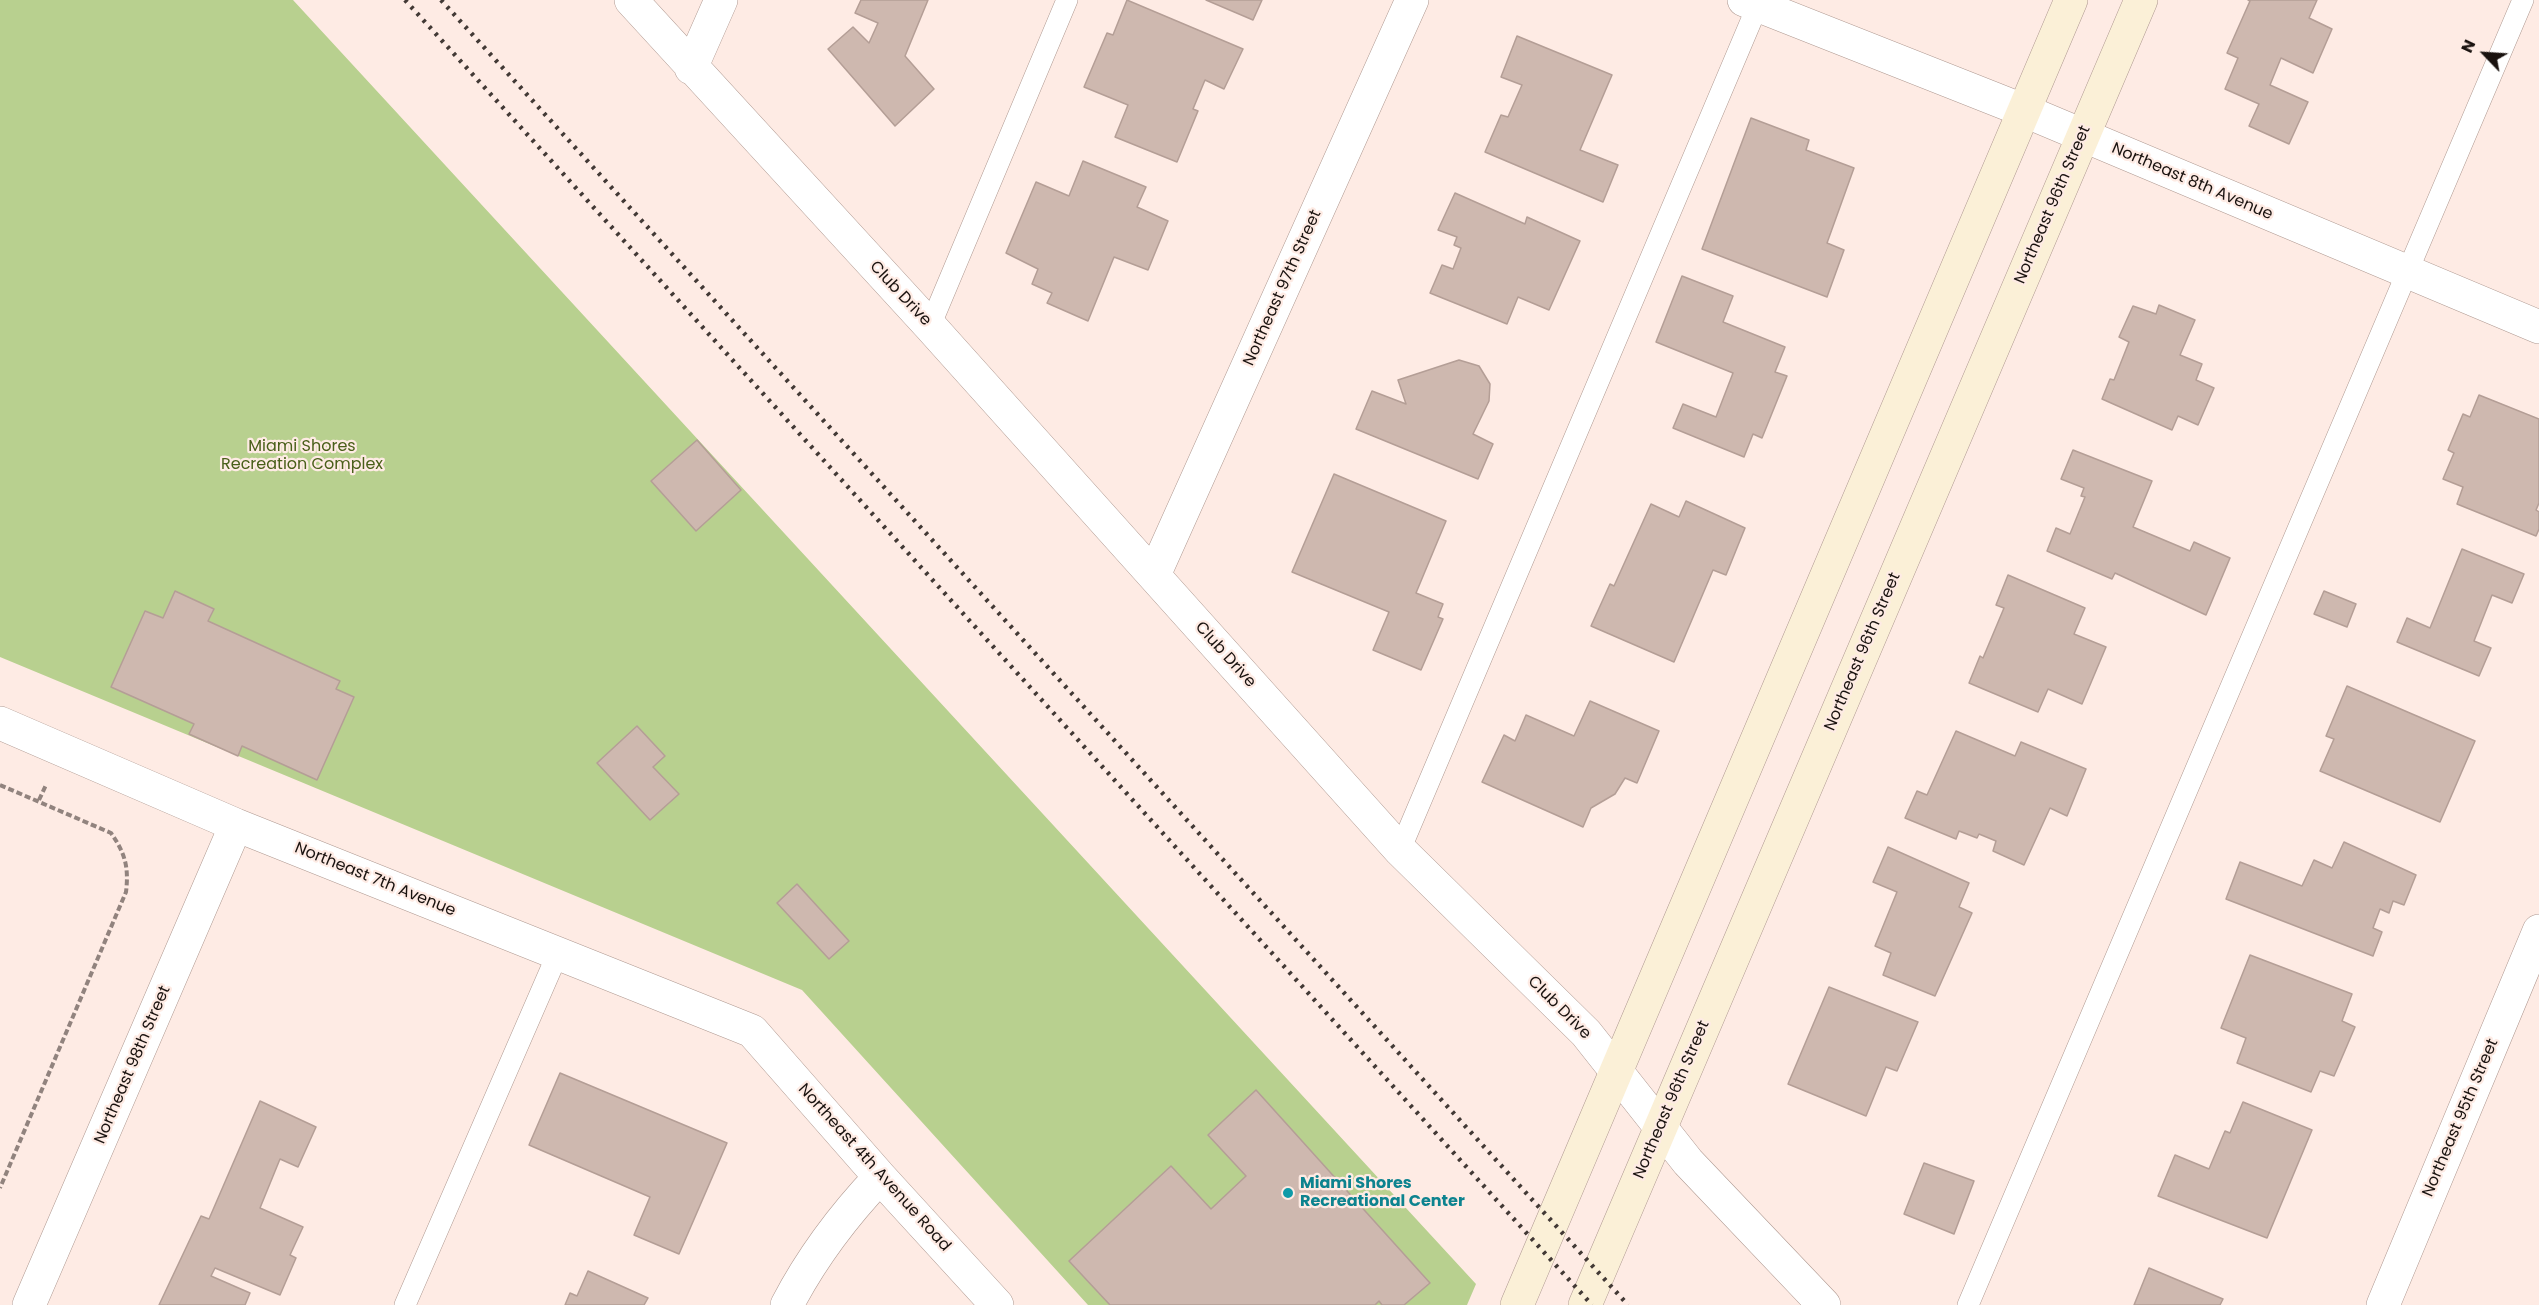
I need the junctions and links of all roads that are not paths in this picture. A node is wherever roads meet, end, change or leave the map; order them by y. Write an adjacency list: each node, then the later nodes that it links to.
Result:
1 (631, 0): 9 (street, Club Drive)
2 (721, 0): 9 (street)
3 (1067, 0): 13 (lane)
4 (1412, 0): 15 (street, Northeast 97th Street)
5 (2071, 0): 10 (street)
6 (2140, 0): 11 (street, Northeast 96th Street)
7 (2523, 0): 12 (lane)
8 (1754, 2): 10 (street, Northeast 8th Avenue); 18 (lane)
9 (691, 68): 13 (street, Club Drive)
10 (2025, 111): 11 (street, Northeast 8th Avenue); 22 (street)
11 (2083, 136): 12 (street, Northeast 8th Avenue); 23 (street, Northeast 96th Street)
12 (2406, 271): 14 (street, Northeast 8th Avenue); 32 (lane)
13 (930, 326): 15 (street, Club Drive)
14 (2539, 327)
15 (1154, 575): 18 (street, Club Drive)
16 (0, 723): 17 (street, Northeast 7th Avenue)
17 (236, 825): 20 (street, Northeast 7th Avenue); 25 (street, Northeast 98th Street)
18 (1401, 850): 22 (street, Club Drive)
19 (2539, 931): 33 (street, Northeast 95th Street)
20 (558, 953): 21 (street, Northeast 7th Avenue); 26 (lane)
21 (752, 1031): 24 (street, Northeast 4th Avenue Road)
22 (1615, 1070): 23 (street, Club Drive); 29 (street)
23 (1661, 1126): 30 (street, Northeast 96th Street); 31 (street, Club Drive)
24 (880, 1177): 27 (street); 28 (street, Northeast 4th Avenue Road)
25 (29, 1305)
26 (405, 1305)
27 (787, 1305)
28 (997, 1305)
29 (1517, 1305)
30 (1585, 1305)
31 (1824, 1305)
32 (1968, 1305)
33 (2383, 1305)

